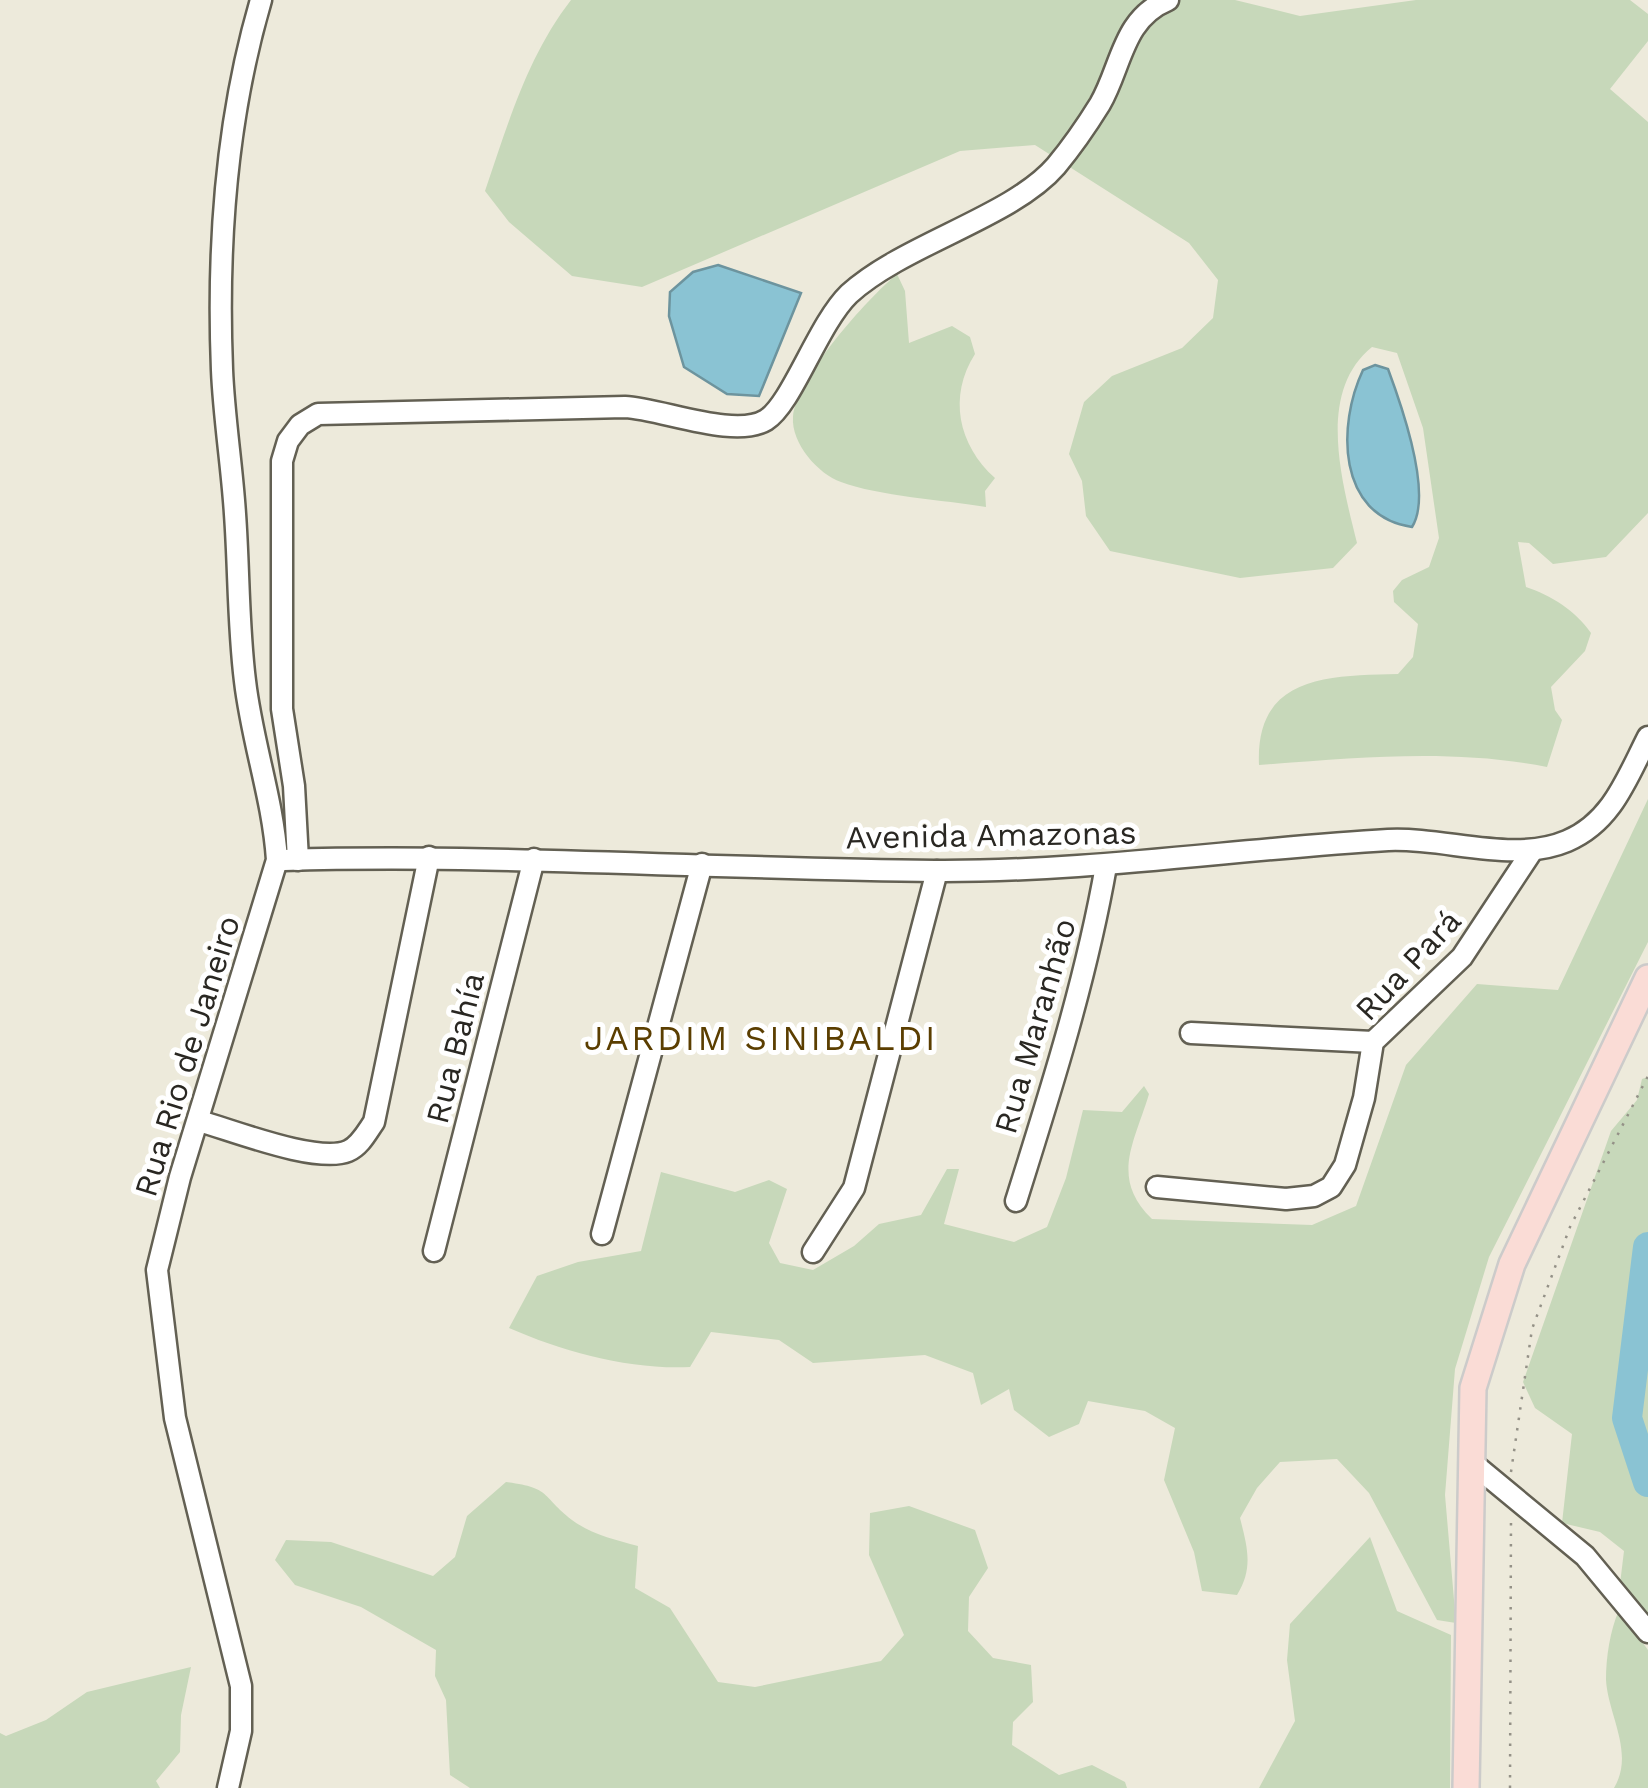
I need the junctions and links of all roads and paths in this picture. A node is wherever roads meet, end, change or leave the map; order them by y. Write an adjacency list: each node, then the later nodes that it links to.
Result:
1 (261, 0): 7 (street)
2 (1168, 0): 7 (street)
3 (1648, 737): 4 (street, Avenida Amazonas)
4 (1532, 851): 9 (street, Avenida Amazonas); 13 (street, Rua Pará)
5 (429, 857): 6 (street, Avenida Amazonas); 7 (street, Avenida Amazonas); 15 (street)
6 (534, 859): 8 (street, Avenida Amazonas); 19 (street, Rua Bahía)
7 (288, 860): 15 (street, Rua Rio de Janeiro)
8 (702, 864): 10 (street, Avenida Amazonas); 18 (street)
9 (1106, 866): 10 (street, Avenida Amazonas); 17 (street, Rua Maranhão)
10 (937, 871): 20 (street)
11 (1648, 978): 21 (main road)
12 (1191, 1033): 13 (street)
13 (1373, 1042): 16 (street, Rua Pará)
14 (1648, 1076): 22 (path)
15 (199, 1122): 24 (street, Rua Rio de Janeiro)
16 (1157, 1187)
17 (1016, 1200)
18 (602, 1234)
19 (434, 1251)
20 (813, 1252)
21 (1470, 1461): 22 (street); 25 (main road)
22 (1511, 1494): 23 (street); 26 (path)
23 (1648, 1632)
24 (228, 1788)
25 (1466, 1788)
26 (1510, 1788)

